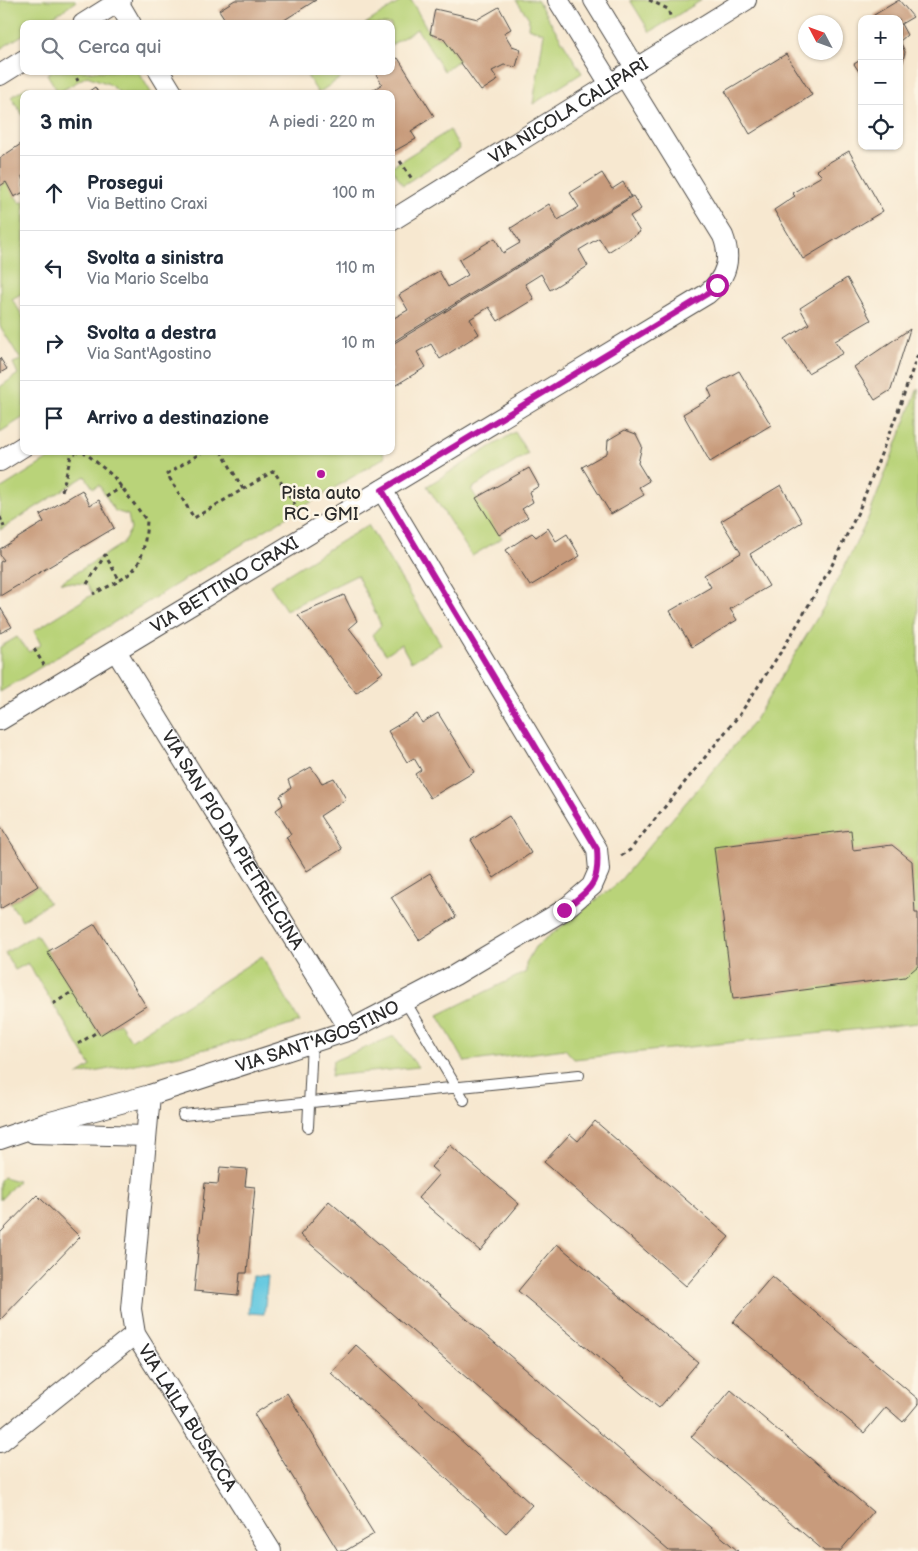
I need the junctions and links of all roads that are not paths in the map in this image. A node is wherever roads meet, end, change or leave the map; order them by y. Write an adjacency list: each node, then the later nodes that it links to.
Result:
1 (558, 0): 10 (street)
2 (594, 0): 10 (street)
3 (746, 0): 10 (street, VIA NICOLA CALIPARI)
4 (119, 1): 5 (street); 6 (street)
5 (89, 20)
6 (129, 20)
7 (20, 62): 8 (street)
8 (0, 75)
9 (162, 75): 11 (street)
10 (623, 75): 12 (street, VIA NICOLA CALIPARI); 15 (street, VIA BETTINO CRAXI)
11 (171, 90)
12 (395, 218)
13 (20, 448): 14 (street)
14 (0, 460)
15 (382, 490): 16 (street, VIA BETTINO CRAXI); 18 (street, VIA SANT'AGOSTINO)
16 (116, 650): 17 (street, VIA BETTINO CRAXI); 19 (street, VIA SAN PIO DA PIETRELCINA)
17 (0, 720)
18 (405, 1001): 19 (street, VIA SANT'AGOSTINO); 22 (lane)
19 (350, 1030): 20 (street, VIA SANT'AGOSTINO)
20 (312, 1042): 23 (street, VIA SANT'AGOSTINO); 25 (lane)
21 (579, 1075): 22 (lane)
22 (456, 1088): 24 (lane); 25 (lane)
23 (150, 1095): 28 (street, VIA SANT'AGOSTINO); 29 (street, VIA LAILA BUSACCA)
24 (464, 1100)
25 (309, 1102): 26 (lane); 27 (lane)
26 (183, 1115)
27 (308, 1127)
28 (22, 1133): 29 (street); 30 (street, VIA SANT'AGOSTINO)
29 (146, 1136): 31 (street, VIA LAILA BUSACCA)
30 (0, 1139)
31 (135, 1334): 32 (street); 33 (street, VIA LAILA BUSACCA)
32 (0, 1442)
33 (271, 1551)

